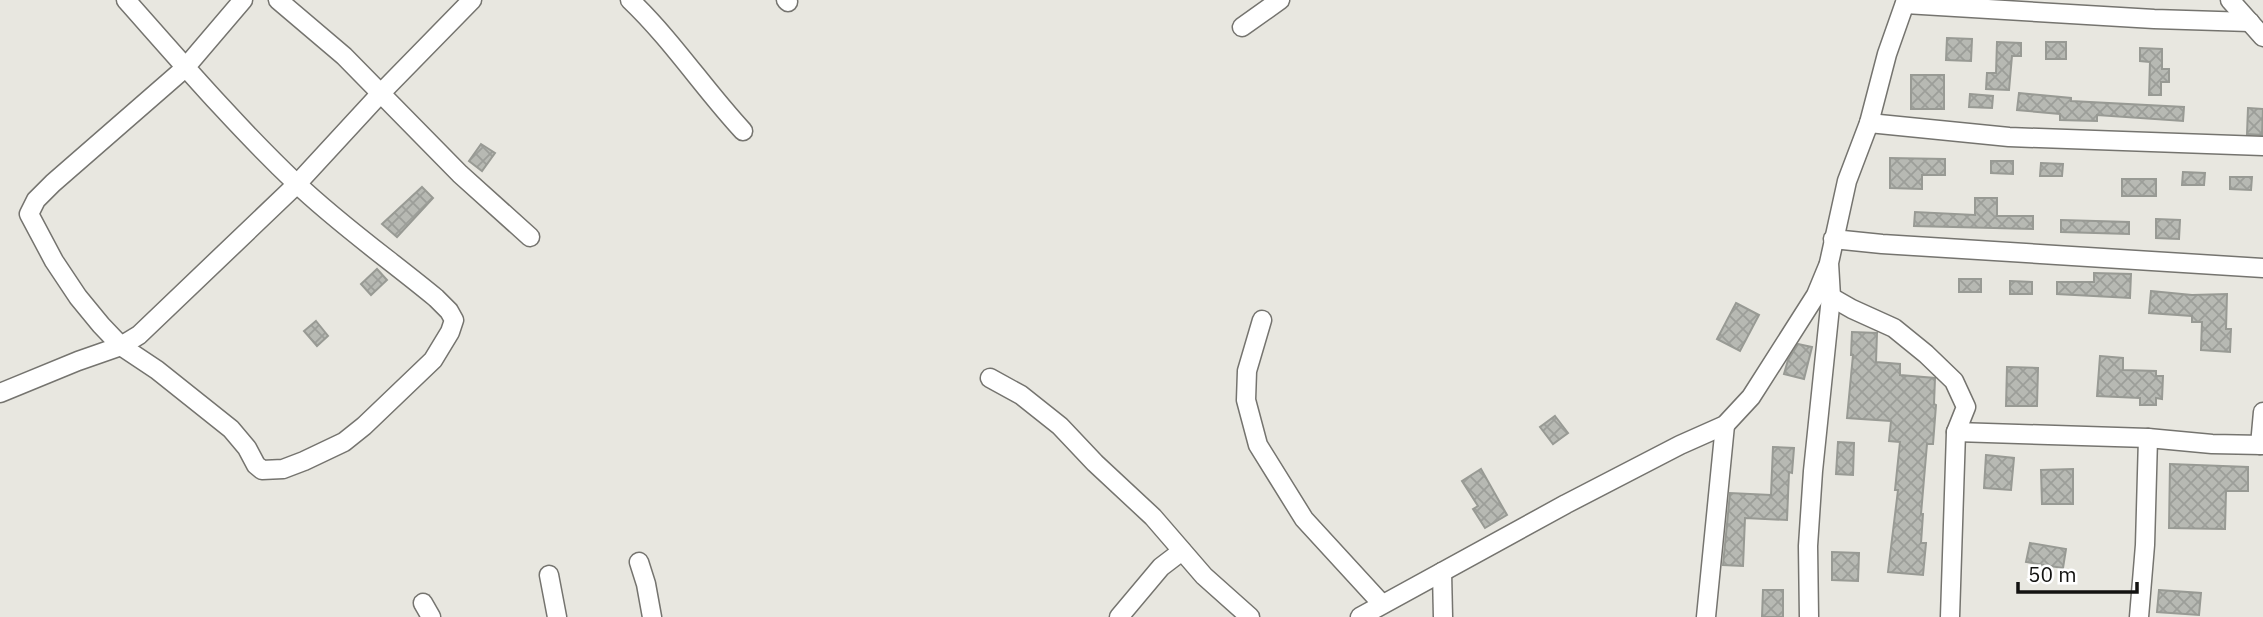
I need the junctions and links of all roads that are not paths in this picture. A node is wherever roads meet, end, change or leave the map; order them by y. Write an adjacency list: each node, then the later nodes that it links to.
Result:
1 (126, 0): 12 (street)
2 (243, 0): 12 (street)
3 (278, 0): 13 (street)
4 (629, 0): 15 (street)
5 (1280, 0): 10 (street)
6 (2230, 0): 9 (street)
7 (1905, 2): 9 (street); 14 (street)
8 (463, 3): 13 (street)
9 (2250, 22): 11 (street)
10 (1242, 27)
11 (2263, 37)
12 (185, 68): 17 (street); 24 (street)
13 (380, 94): 17 (street); 18 (street)
14 (1868, 124): 16 (street); 19 (street)
15 (743, 131)
16 (2263, 146)
17 (297, 184): 24 (street); 24 (street)
18 (530, 237)
19 (1833, 239): 20 (street); 21 (street)
20 (1829, 263): 22 (street); 28 (street)
21 (2263, 268)
22 (1831, 297): 29 (street); 44 (street)
23 (1262, 320): 36 (street)
24 (121, 346): 26 (street)
25 (990, 378): 32 (street)
26 (0, 393)
27 (2263, 412): 31 (street)
28 (1725, 425): 34 (street); 43 (street)
29 (1956, 432): 30 (street); 45 (street)
30 (2148, 438): 31 (street); 46 (street)
31 (2262, 445)
32 (1182, 551): 39 (street); 40 (street)
33 (639, 562): 38 (street)
34 (1441, 572): 36 (street); 42 (street)
35 (550, 575): 37 (street)
36 (1382, 604): 41 (street)
37 (557, 617)
38 (652, 617)
39 (1119, 617)
40 (1250, 617)
41 (1360, 617)
42 (1443, 617)
43 (1706, 617)
44 (1809, 617)
45 (1950, 617)
46 (2138, 617)

